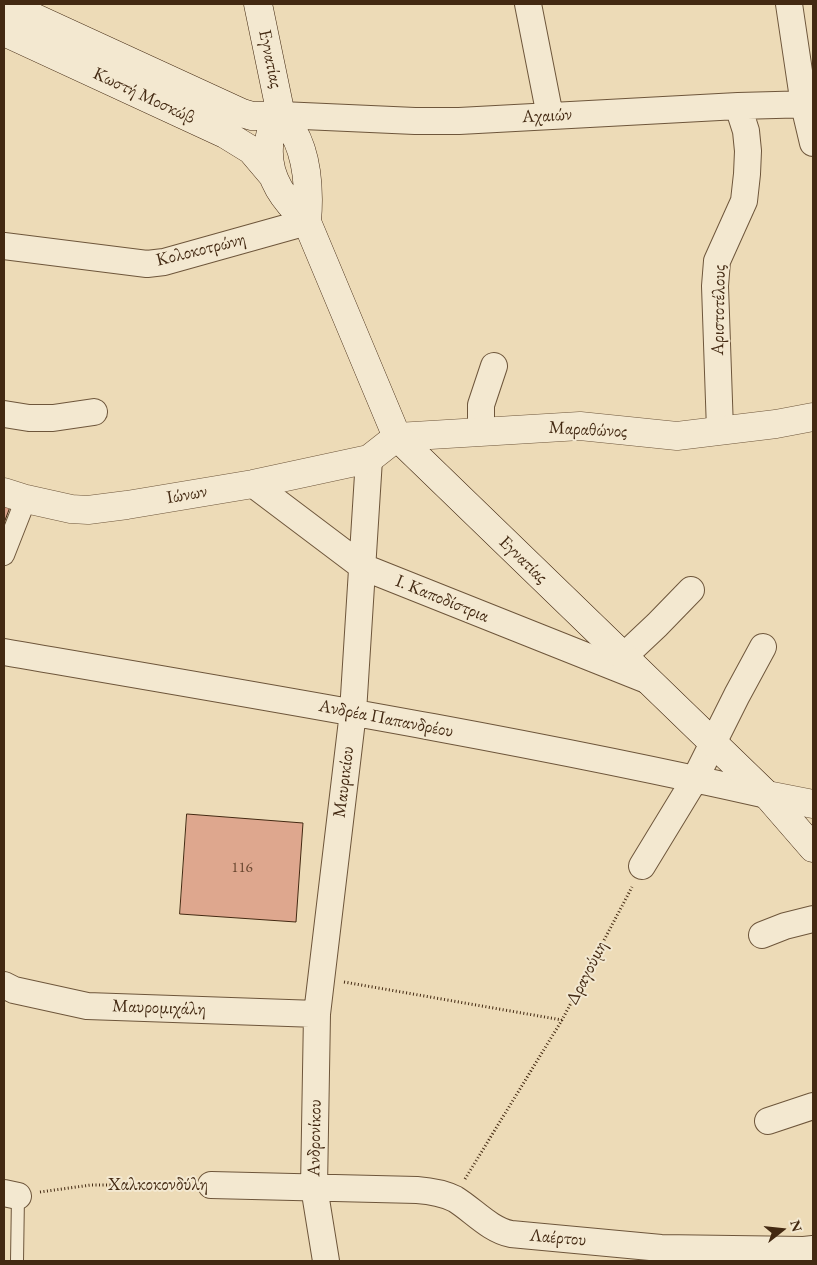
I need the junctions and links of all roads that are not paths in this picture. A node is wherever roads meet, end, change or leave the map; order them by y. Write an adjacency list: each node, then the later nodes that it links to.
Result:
1 (6, 4): 8 (main road, Κωστή Μοσκώβ)
2 (258, 4): 8 (main road, Εγνατίας)
3 (528, 4): 9 (street)
4 (789, 4): 6 (street)
5 (4, 32): 11 (main road, Κωστή Μοσκώβ)
6 (809, 104): 7 (street, Αχαιών); 10 (street)
7 (738, 106): 9 (street, Αχαιών); 18 (street, Αριστοτέλους)
8 (282, 115): 9 (street, Αχαιών); 11 (main road); 12 (main road, Εγνατίας)
9 (550, 116)
10 (813, 143)
11 (273, 176): 12 (main road)
12 (307, 222): 13 (street, Κολοκοτρώνη); 20 (main road, Εγνατίας)
13 (4, 246)
14 (494, 366): 19 (street)
15 (94, 412): 16 (street)
16 (4, 414)
17 (813, 417): 18 (main road, Μαραθώνος)
18 (720, 430): 19 (main road, Μαραθώνος)
19 (481, 431): 20 (main road, Μαραθώνος)
20 (397, 437): 21 (main road); 29 (main road, Εγνατίας)
21 (369, 459): 22 (main road, Ιώνων); 25 (street, Μαυρικίου)
22 (253, 484): 23 (main road, Ιώνων); 25 (street, Ι. Καποδίστρια)
23 (15, 496): 24 (street)
24 (4, 555)
25 (363, 567): 30 (street, Ι. Καποδίστρια); 31 (street, Μαυρικίου)
26 (691, 590): 29 (street)
27 (763, 647): 32 (street)
28 (4, 652): 31 (street, Ανδρέα Παπανδρέου)
29 (624, 656): 30 (main road, Εγνατίας)
30 (649, 681): 32 (main road, Εγνατίας)
31 (353, 712): 33 (street, Ανδρέα Παπανδρέου); 41 (street, Μαυρικίου)
32 (712, 743): 33 (street); 34 (main road, Εγνατίας)
33 (695, 779): 34 (street, Ανδρέα Παπανδρέου); 37 (street)
34 (767, 796): 35 (main road); 36 (main road, Εγνατίας)
35 (813, 804)
36 (813, 848)
37 (642, 866)
38 (813, 919): 39 (street)
39 (762, 935)
40 (4, 985): 41 (street, Μαυρομιχάλη)
41 (318, 1014): 45 (street, Ανδρονίκου)
42 (813, 1106): 43 (street)
43 (768, 1121)
44 (211, 1185): 45 (street, Χαλκοκονδύλη)
45 (314, 1186): 48 (street, Λαέρτου); 50 (street, Ανδρονίκου)
46 (11, 1195): 49 (lane)
47 (813, 1249): 48 (street, Λαέρτου)
48 (660, 1254)
49 (17, 1261)
50 (326, 1261)

